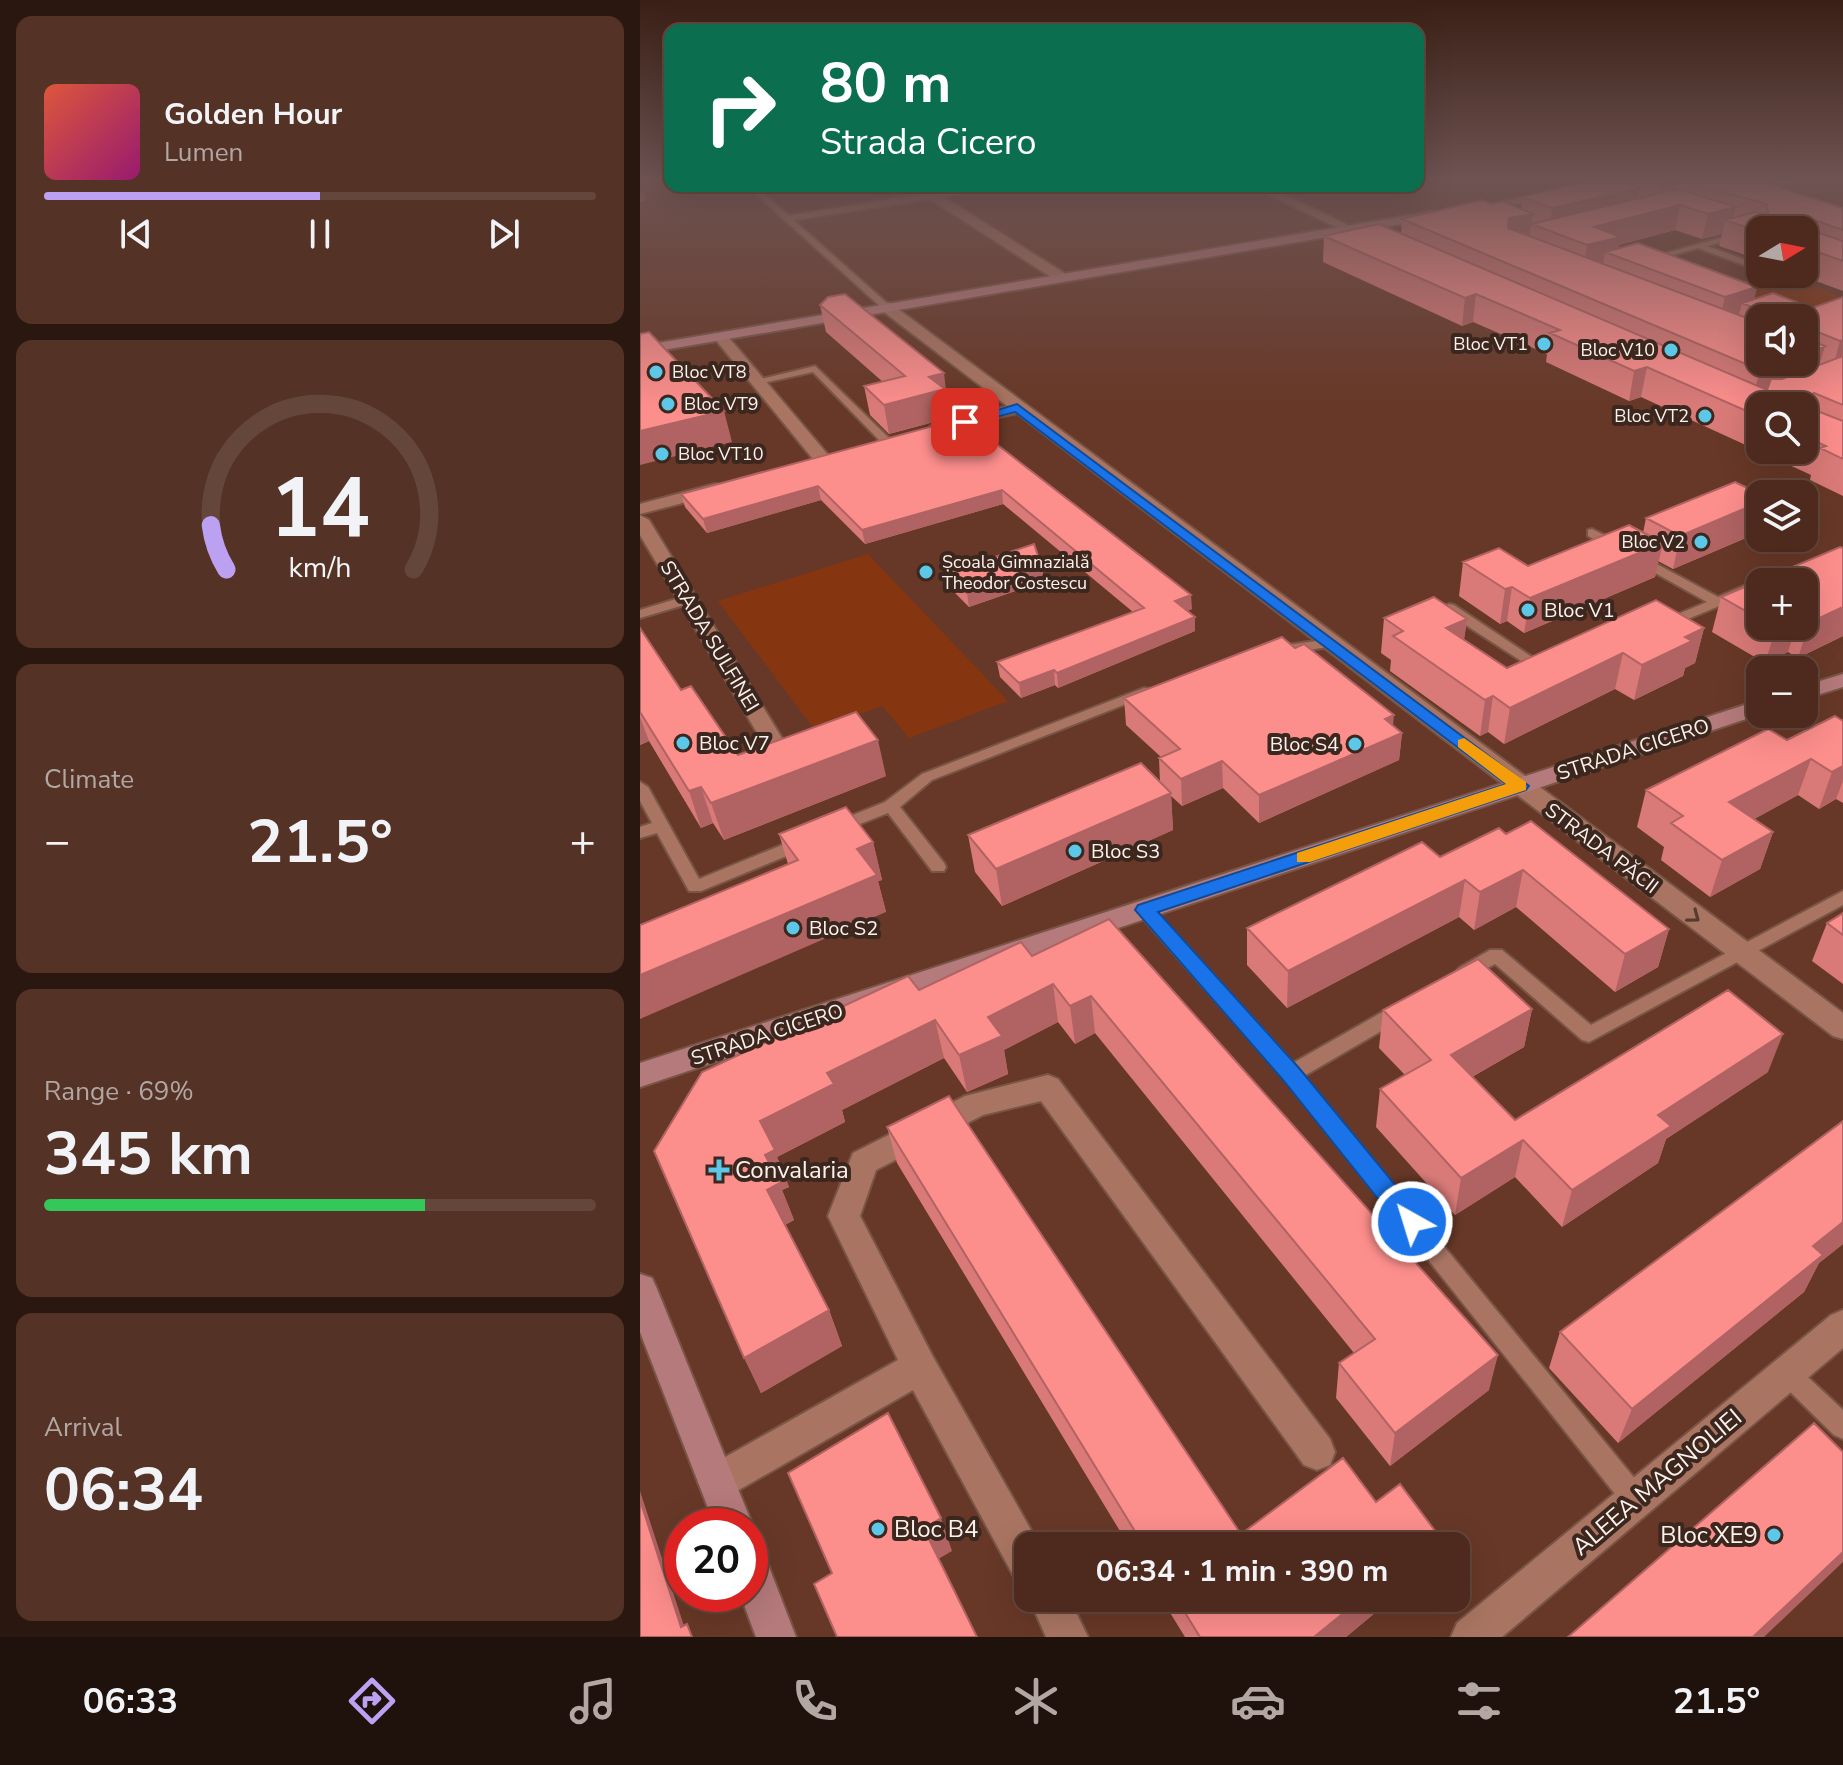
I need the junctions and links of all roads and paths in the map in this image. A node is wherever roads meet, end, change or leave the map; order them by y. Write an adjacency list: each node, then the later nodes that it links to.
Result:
1 (828, 253): 13 (lane)
2 (1024, 253): 10 (street)
3 (1195, 253): 10 (street)
4 (1668, 253): 6 (lane)
5 (1720, 253): 8 (lane)
6 (1649, 259): 7 (lane); 9 (lane)
7 (1635, 262)
8 (1746, 263)
9 (1663, 264)
10 (1059, 276): 13 (street)
11 (1721, 284): 12 (lane)
12 (1746, 286)
13 (885, 306): 14 (street); 17 (street, STRADA PĂCII)
14 (720, 336): 15 (street); 16 (street)
15 (640, 350)
16 (758, 381): 18 (lane); 20 (street)
17 (1017, 408): 18 (street); 31 (street, STRADA PĂCII)
18 (901, 439): 19 (street)
19 (861, 449)
20 (822, 460)
21 (731, 484): 22 (street)
22 (640, 509)
23 (640, 520): 27 (street, STRADA SULFINEI)
24 (1592, 533): 28 (lane)
25 (1746, 590): 28 (lane)
26 (1434, 598): 33 (lane)
27 (689, 599): 29 (lane); 38 (street, STRADA SULFINEI)
28 (1717, 602): 30 (lane)
29 (640, 614)
30 (1671, 622)
31 (1330, 643): 32 (lane); 39 (street, STRADA PĂCII)
32 (1273, 652)
33 (1528, 659)
34 (1843, 680): 36 (street)
35 (1158, 687): 41 (lane)
36 (1818, 688)
37 (1746, 712): 39 (street, STRADA CICERO)
38 (780, 753)
39 (1520, 786): 46 (street, STRADA CICERO); 47 (street, STRADA PĂCII, one-way to 47)
40 (640, 787): 42 (lane)
41 (891, 806): 42 (lane); 44 (lane)
42 (661, 826): 43 (lane)
43 (640, 833)
44 (938, 867)
45 (1843, 897): 47 (lane)
46 (1145, 910): 51 (lane); 52 (street, STRADA CICERO)
47 (1742, 953): 48 (lane); 50 (street, STRADA PĂCII)
48 (1442, 986)
49 (1414, 1002): 51 (lane)
50 (1843, 1028)
51 (1291, 1074): 60 (lane)
52 (640, 1075)
53 (640, 1289): 59 (street)
54 (1843, 1326): 56 (street, ALEEA MAGNOLIEI)
55 (920, 1367): 58 (street); 59 (street); 62 (street)
56 (1788, 1374): 57 (lane); 60 (street, ALEEA MAGNOLIEI)
57 (1843, 1427)
58 (1317, 1452)
59 (717, 1482): 61 (street)
60 (1636, 1500): 67 (street, ALEEA MAGNOLIEI)
61 (727, 1508)
62 (1014, 1538)
63 (767, 1612): 65 (street)
64 (1055, 1612): 66 (street)
65 (776, 1637)
66 (1068, 1637)
67 (1471, 1637)

